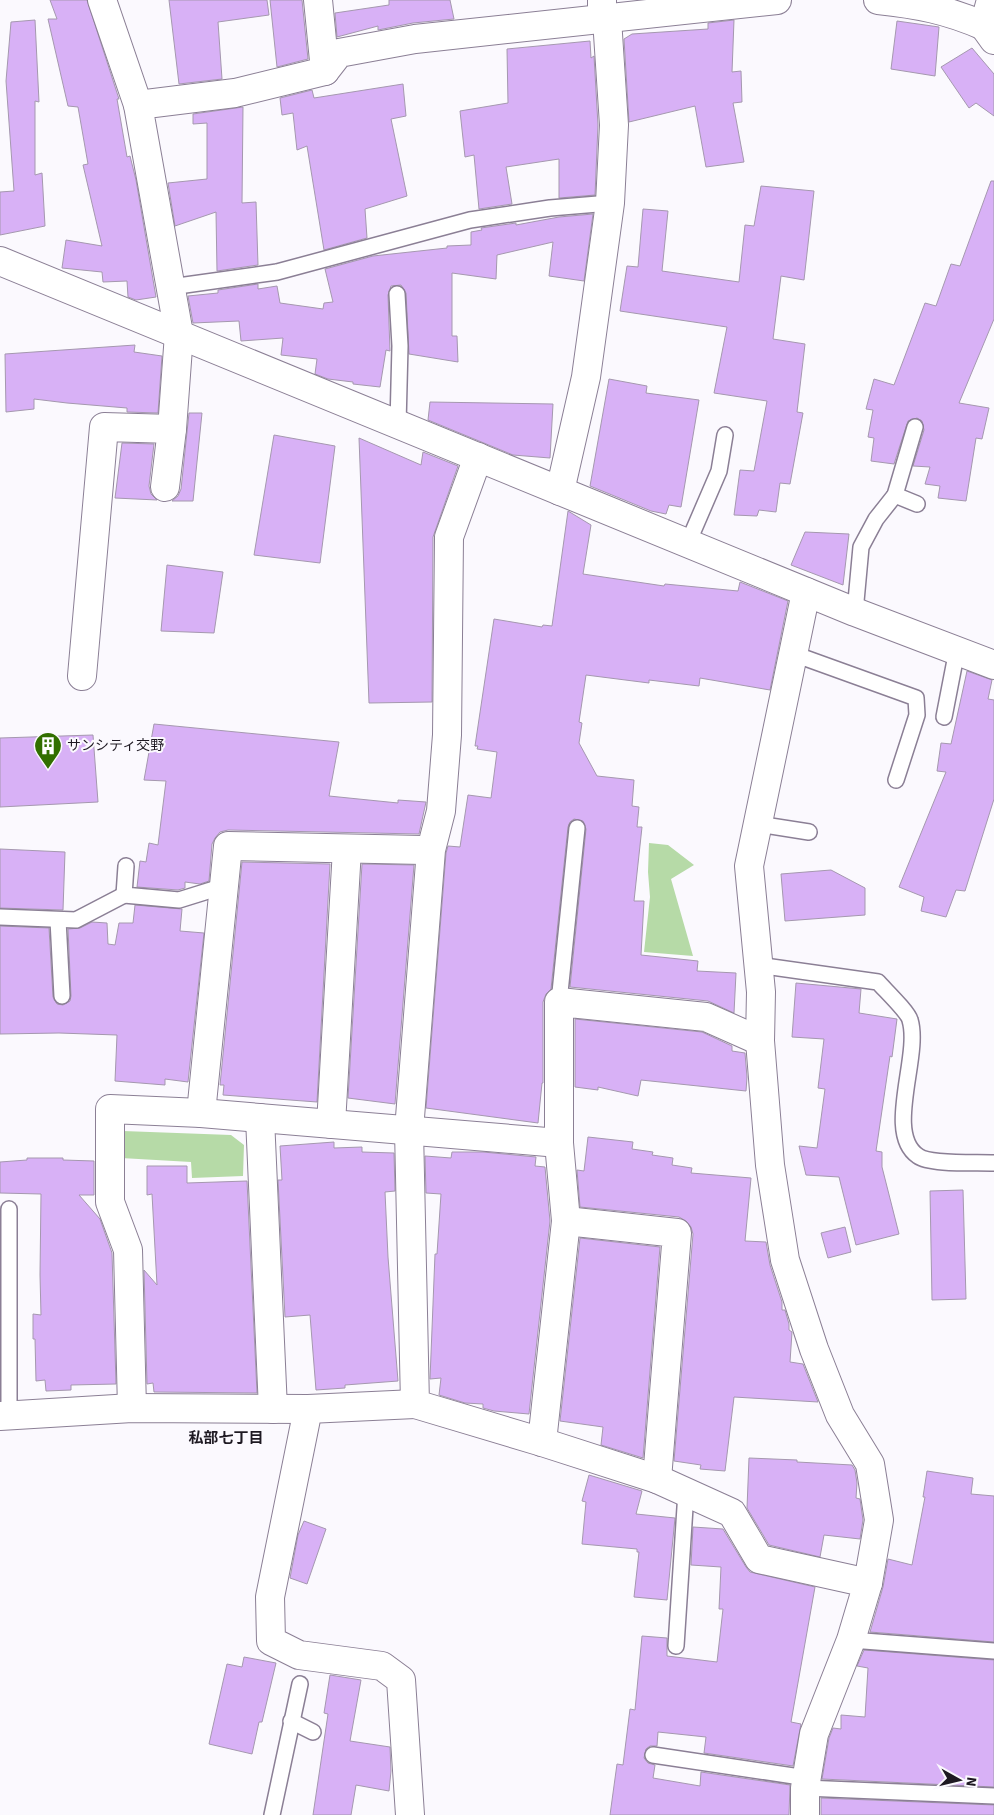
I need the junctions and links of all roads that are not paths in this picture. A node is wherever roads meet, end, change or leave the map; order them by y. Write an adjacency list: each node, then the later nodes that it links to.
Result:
1 (102, 0): 9 (street)
2 (318, 0): 8 (street)
3 (777, 0): 6 (street)
4 (878, 0): 7 (street)
5 (991, 0): 7 (street)
6 (604, 9): 8 (street); 10 (street)
7 (989, 33)
8 (325, 71): 9 (street)
9 (138, 105): 12 (street)
10 (610, 203): 12 (lane); 21 (street)
11 (0, 261): 14 (street)
12 (171, 288): 14 (street)
13 (397, 294): 15 (lane)
14 (179, 334): 15 (street); 17 (street)
15 (398, 424): 19 (street)
16 (915, 427): 22 (lane)
17 (172, 429): 20 (street); 30 (street)
18 (725, 435): 24 (lane)
19 (478, 457): 21 (street); 50 (street)
20 (165, 487)
21 (560, 490): 24 (street)
22 (895, 495): 23 (lane); 26 (lane)
23 (917, 504)
24 (688, 543): 25 (street)
25 (806, 592): 26 (street); 28 (street)
26 (855, 612): 27 (street)
27 (957, 650): 29 (street); 31 (lane)
28 (794, 654): 32 (lane); 33 (street)
29 (994, 665)
30 (82, 676)
31 (944, 717)
32 (896, 780)
33 (758, 824): 35 (lane); 43 (street)
34 (577, 828): 45 (lane)
35 (809, 832)
36 (347, 848): 37 (street); 39 (street); 49 (street)
37 (423, 850)
38 (126, 866): 40 (lane)
39 (224, 886): 40 (lane); 47 (street)
40 (124, 895): 42 (lane)
41 (0, 917): 42 (lane)
42 (58, 920): 44 (lane)
43 (758, 965): 46 (street); 52 (lane)
44 (62, 996)
45 (560, 1002): 46 (street); 51 (street)
46 (760, 1041): 63 (street)
47 (201, 1113): 48 (street); 56 (street)
48 (260, 1118): 49 (street); 57 (street)
49 (331, 1124): 50 (street)
50 (408, 1130): 51 (street); 55 (street)
51 (560, 1143): 54 (street)
52 (994, 1163)
53 (9, 1209): 59 (lane)
54 (566, 1221): 60 (street); 61 (street)
55 (415, 1404): 58 (street); 60 (street)
56 (132, 1408): 57 (street); 59 (street)
57 (274, 1409): 58 (street)
58 (308, 1409): 74 (street)
59 (5, 1416)
60 (542, 1442): 61 (street)
61 (657, 1479): 62 (street)
62 (686, 1492): 63 (street); 65 (lane)
63 (868, 1583): 64 (street)
64 (851, 1640): 66 (lane); 71 (street)
65 (676, 1646)
66 (994, 1651)
67 (300, 1684): 68 (lane)
68 (291, 1721): 69 (lane); 73 (lane)
69 (314, 1732)
70 (653, 1755): 71 (lane)
71 (806, 1783): 72 (lane); 75 (street)
72 (994, 1796)
73 (272, 1815)
74 (410, 1815)
75 (805, 1815)

